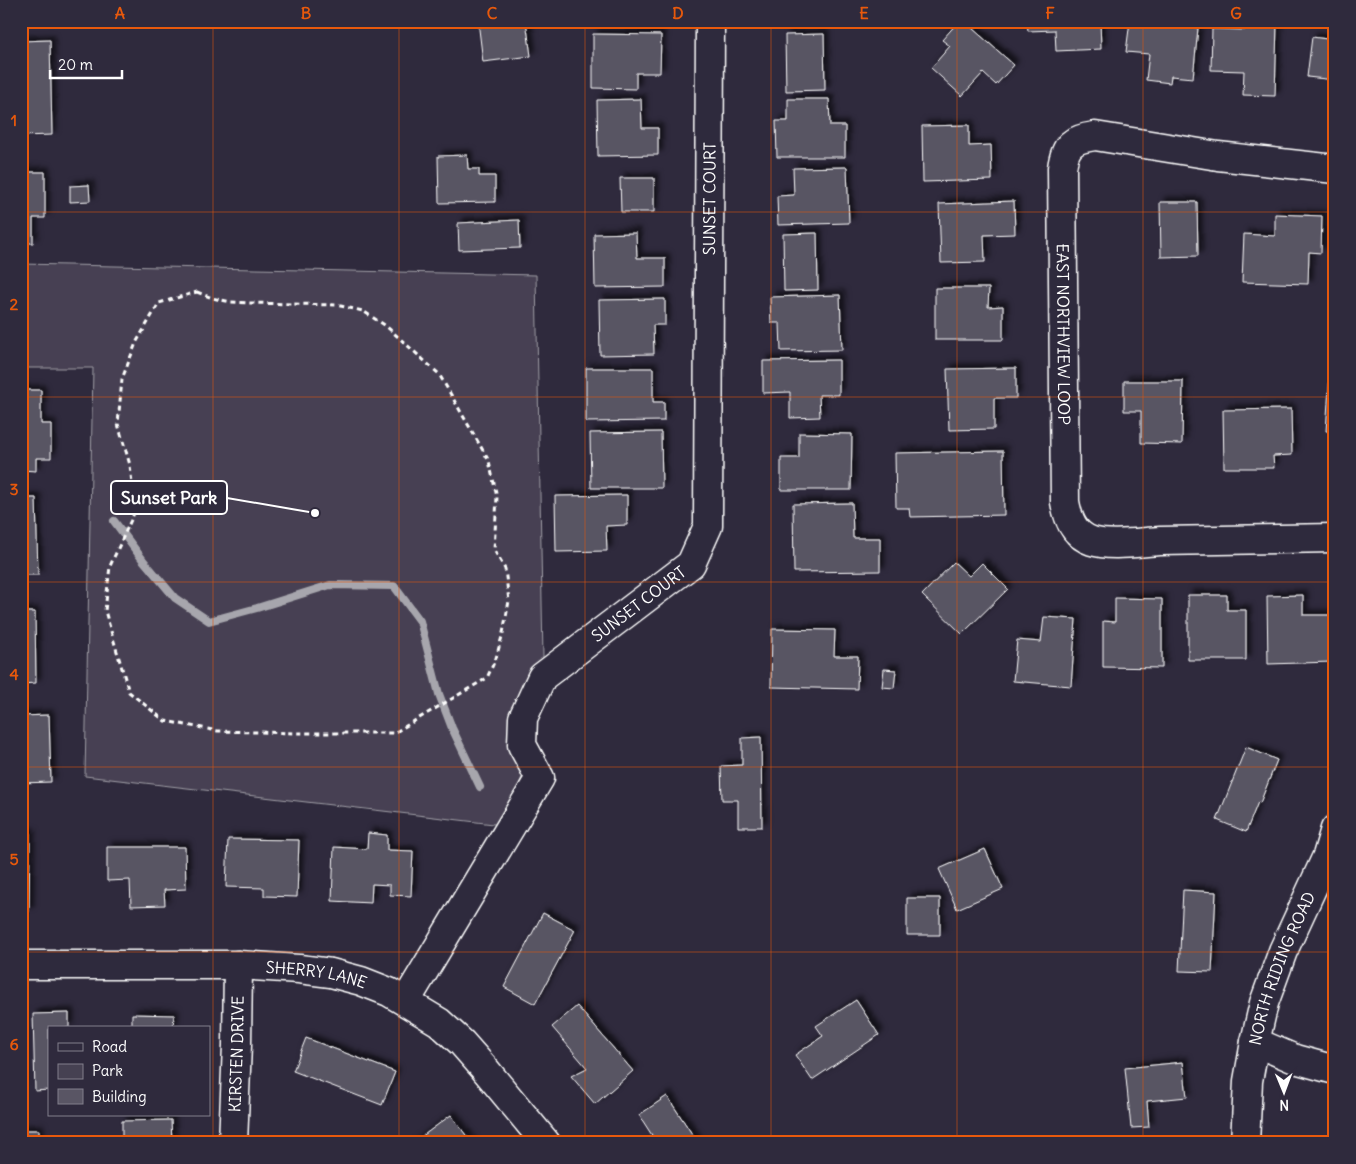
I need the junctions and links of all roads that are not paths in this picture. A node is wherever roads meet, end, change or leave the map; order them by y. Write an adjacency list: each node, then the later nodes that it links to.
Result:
1 (710, 21): 7 (street, SUNSET COURT)
2 (1335, 169): 3 (street, EAST NORTHVIEW LOOP)
3 (1335, 538)
4 (1335, 829): 8 (street, NORTH RIDING ROAD)
5 (21, 965): 6 (street, SHERRY LANE)
6 (238, 966): 7 (street, SHERRY LANE); 10 (street, KIRSTEN DRIVE)
7 (406, 1001): 11 (street, SHERRY LANE)
8 (1255, 1042): 9 (street); 12 (street, NORTH RIDING ROAD)
9 (1335, 1070)
10 (233, 1143)
11 (546, 1143)
12 (1245, 1143)

